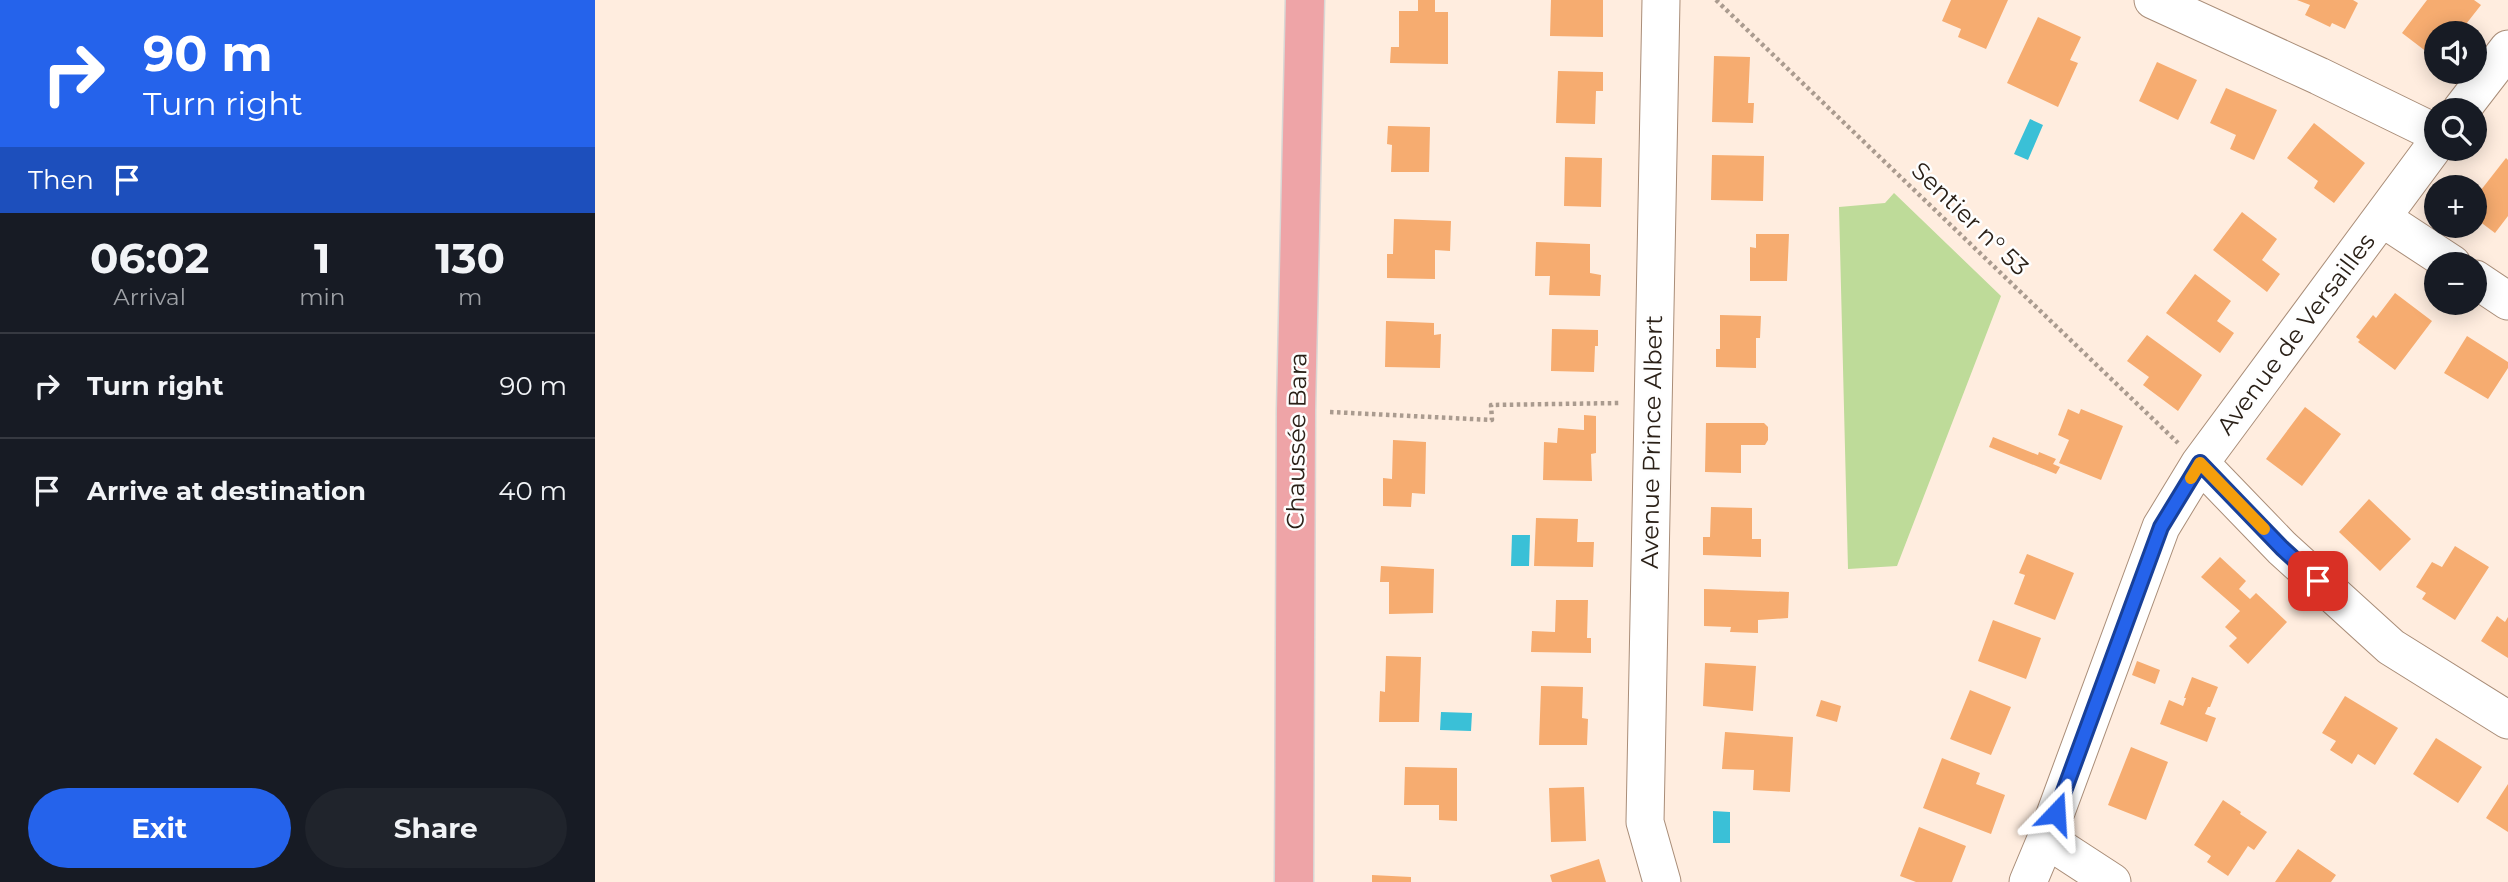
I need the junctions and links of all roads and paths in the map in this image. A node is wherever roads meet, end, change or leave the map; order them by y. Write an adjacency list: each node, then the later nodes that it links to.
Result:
1 (1305, 0): 14 (main road, Chaussée Bara)
2 (1661, 0): 13 (street, Avenue Prince Albert)
3 (1716, 0): 15 (path, Sentier n° 53)
4 (2153, 0): 7 (street)
5 (2508, 49): 6 (street)
6 (2471, 98)
7 (2424, 127)
8 (2424, 160): 9 (street, Avenue de Versailles)
9 (2382, 218): 10 (street); 15 (street, Avenue de Versailles)
10 (2434, 252)
11 (2487, 287): 12 (street)
12 (2508, 301)
13 (1653, 403): 14 (path); 19 (street, Avenue Prince Albert)
14 (1296, 410): 18 (main road, Chaussée Bara)
15 (2200, 463): 16 (street); 17 (street, Avenue de Versailles)
16 (2508, 720)
17 (2046, 839): 20 (street, Avenue de Versailles); 21 (street)
18 (1294, 882)
19 (1663, 882)
20 (2028, 882)
21 (2112, 882)

